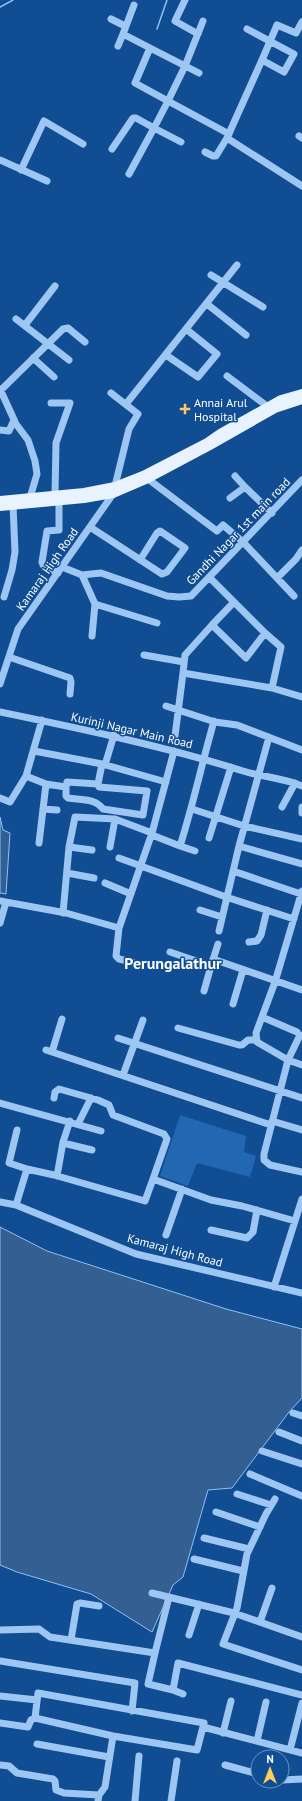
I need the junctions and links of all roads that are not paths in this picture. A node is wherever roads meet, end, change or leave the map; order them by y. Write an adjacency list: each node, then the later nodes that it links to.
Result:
1 (185, 0): 9 (street)
2 (134, 5): 6 (street)
3 (111, 19): 6 (street)
4 (203, 20): 9 (street)
5 (302, 22): 10 (street)
6 (125, 26): 8 (street)
7 (247, 29): 10 (street)
8 (123, 34): 11 (street); 12 (street)
9 (198, 34): 14 (street)
10 (270, 41): 13 (street); 13 (street)
11 (118, 46)
12 (150, 48): 14 (street); 16 (street)
13 (262, 60): 18 (street)
14 (185, 66): 15 (street); 16 (street)
15 (199, 73)
16 (168, 102): 17 (street); 18 (street)
17 (154, 128): 19 (street); 21 (street); 25 (street)
18 (228, 136): 22 (street); 27 (street)
19 (181, 142)
20 (83, 144): 24 (street)
21 (112, 149)
22 (206, 152)
23 (0, 160): 24 (street)
24 (21, 170): 26 (street)
25 (129, 174)
26 (47, 181)
27 (302, 186)
28 (237, 265): 30 (street)
29 (211, 275): 30 (street)
30 (224, 283): 32 (street); 33 (street)
31 (55, 286): 35 (street)
32 (207, 304): 36 (street); 37 (street)
33 (262, 307)
34 (16, 319): 35 (street)
35 (26, 325): 39 (street)
36 (186, 329): 40 (street); 40 (street)
37 (246, 335)
38 (85, 342): 39 (street)
39 (49, 343): 41 (street); 42 (street)
40 (166, 355): 50 (street)
41 (33, 358): 44 (street); 45 (street)
42 (69, 360)
43 (227, 376): 51 (street)
44 (54, 377)
45 (0, 390): 52 (street)
46 (111, 393): 50 (street)
47 (302, 393): 51 (main road)
48 (302, 400): 55 (main road)
49 (51, 403): 59 (street)
50 (126, 404): 58 (street)
51 (267, 406): 58 (main road)
52 (14, 420): 53 (street); 62 (street)
53 (0, 430)
54 (235, 476): 57 (street)
55 (148, 479): 58 (main road); 67 (street)
56 (302, 480): 65 (street, Gandhi Nagar 1st main road)
57 (245, 487): 60 (street); 65 (street)
58 (114, 490): 59 (main road); 66 (street, Kamaraj High Road)
59 (57, 497): 62 (main road); 71 (street)
60 (230, 498)
61 (0, 500): 62 (main road)
62 (30, 500): 63 (main road)
63 (13, 505): 64 (main road); 76 (street)
64 (0, 507)
65 (272, 513): 67 (street, Gandhi Nagar 1st main road)
66 (90, 527): 69 (street); 70 (street, Kamaraj High Road)
67 (243, 542): 73 (street, Gandhi Nagar 1st main road); 74 (street)
68 (302, 550): 74 (street)
69 (140, 560): 69 (street)
70 (62, 567): 71 (street, Kamaraj High Road); 72 (street)
71 (58, 574): 84 (street, Kamaraj High Road)
72 (82, 575): 73 (street, Gandhi Nagar 1st main road); 78 (street)
73 (209, 577): 77 (street)
74 (277, 578): 75 (street)
75 (294, 596)
76 (4, 597)
77 (234, 602): 80 (street); 81 (street)
78 (95, 604): 79 (street); 82 (street)
79 (157, 623)
80 (212, 625): 81 (street); 85 (street)
81 (265, 632): 88 (street)
82 (92, 636)
83 (144, 655): 85 (street)
84 (9, 657): 87 (street, Kamaraj High Road); 89 (street)
85 (184, 662): 86 (street)
86 (183, 673): 88 (street); 92 (street)
87 (0, 684)
88 (272, 688): 90 (street)
89 (70, 694)
90 (302, 697)
91 (166, 706): 92 (street)
92 (177, 709): 95 (street); 97 (street)
93 (0, 712): 94 (street, Kurinji Nagar Main Road)
94 (42, 720): 96 (street, Kurinji Nagar Main Road); 100 (street)
95 (214, 721): 98 (street); 102 (street)
96 (114, 736): 101 (street, Kurinji Nagar Main Road); 103 (street)
97 (175, 736)
98 (269, 737): 99 (street); 105 (street)
99 (302, 750)
100 (34, 751): 103 (street); 106 (street)
101 (174, 751): 102 (street, Kurinji Nagar Main Road); 107 (street)
102 (203, 758): 104 (street, Kurinji Nagar Main Road); 117 (street)
103 (104, 764): 107 (street); 110 (street)
104 (231, 767): 105 (street, Kurinji Nagar Main Road); 120 (street)
105 (258, 775): 108 (street, Kurinji Nagar Main Road); 122 (street)
106 (26, 776): 109 (street); 113 (street)
107 (166, 782): 123 (street)
108 (295, 783): 111 (street, Kurinji Nagar Main Road); 114 (street)
109 (46, 784): 112 (street); 116 (street)
110 (98, 784): 112 (street); 112 (street)
111 (302, 786)
112 (66, 787)
113 (0, 798)
114 (282, 807)
115 (302, 807): 119 (street)
116 (43, 809): 118 (street); 126 (street)
117 (192, 809): 120 (street); 127 (street)
118 (57, 810)
119 (302, 813)
120 (216, 816): 122 (street); 124 (street)
121 (115, 819): 123 (street); 129 (street); 130 (street)
122 (244, 826): 125 (street); 128 (street)
123 (152, 834): 127 (street); 135 (street)
124 (209, 838)
125 (302, 839)
126 (39, 843)
127 (180, 846): 132 (street)
128 (239, 846): 134 (street); 136 (street)
129 (69, 847): 131 (street); 137 (street)
130 (110, 847)
131 (92, 850)
132 (195, 851)
133 (119, 858): 135 (street)
134 (302, 864)
135 (141, 866): 141 (street); 142 (street)
136 (233, 871): 140 (street); 142 (street)
137 (67, 873): 138 (street); 146 (street)
138 (94, 878)
139 (105, 883): 141 (street)
140 (301, 892): 148 (street)
141 (131, 894): 150 (street)
142 (226, 897): 145 (street); 147 (street)
143 (3, 901): 146 (street); 149 (street)
144 (200, 910): 147 (street)
145 (267, 910): 148 (street); 152 (street)
146 (63, 913): 150 (street)
147 (222, 917): 151 (street)
148 (294, 919): 158 (street)
149 (0, 923)
150 (119, 928): 155 (street)
151 (219, 931)
152 (249, 942)
153 (218, 944): 156 (street)
154 (170, 952): 156 (street)
155 (132, 962)
156 (212, 963): 157 (street); 160 (street)
157 (243, 970): 158 (street); 161 (street)
158 (274, 982): 159 (street); 162 (street)
159 (302, 990)
160 (204, 991)
161 (233, 1004)
162 (262, 1017): 166 (street); 169 (street)
163 (62, 1019): 171 (street)
164 (142, 1020): 168 (street)
165 (178, 1028): 166 (street)
166 (256, 1037): 169 (street)
167 (118, 1038): 168 (street)
168 (135, 1044): 171 (street); 172 (street)
169 (288, 1060): 170 (street); 172 (street)
170 (302, 1065)
171 (123, 1075): 178 (street)
172 (280, 1092): 175 (street); 178 (street)
173 (54, 1098): 174 (street)
174 (91, 1098): 179 (street); 188 (street)
175 (302, 1098)
176 (0, 1103): 177 (street)
177 (70, 1121): 179 (street); 183 (street)
178 (272, 1123): 181 (street); 186 (street)
179 (78, 1124): 182 (street)
180 (17, 1130): 185 (street)
181 (302, 1130)
182 (101, 1131)
183 (63, 1143): 184 (street); 187 (street)
184 (92, 1150)
185 (27, 1169): 187 (street); 192 (street)
186 (302, 1172)
187 (58, 1176): 188 (street)
188 (153, 1179): 189 (street)
189 (182, 1190): 193 (street); 196 (street)
190 (302, 1199): 194 (street)
191 (0, 1202): 192 (street, Kamaraj High Road)
192 (16, 1205): 197 (street, Kamaraj High Road)
193 (257, 1210): 194 (street); 195 (street)
194 (298, 1218): 197 (street)
195 (211, 1230)
196 (166, 1236)
197 (274, 1287): 198 (street, Kamaraj High Road)
198 (302, 1293)
199 (293, 1413): 200 (street)
200 (302, 1416)
201 (279, 1432): 202 (street)
202 (302, 1441)
203 (262, 1451): 204 (street)
204 (302, 1464)
205 (250, 1474): 207 (street)
206 (237, 1494): 209 (street)
207 (302, 1496)
208 (216, 1512): 209 (street)
209 (260, 1527): 211 (street)
210 (204, 1538): 211 (street)
211 (249, 1549): 213 (street)
212 (194, 1559): 213 (street)
213 (242, 1572): 219 (street)
214 (272, 1588): 220 (street)
215 (152, 1593): 216 (street)
216 (169, 1597): 217 (street); 225 (street)
217 (199, 1604): 219 (street); 222 (street)
218 (99, 1606): 224 (street)
219 (234, 1613): 220 (street); 227 (street)
220 (260, 1622): 223 (street)
221 (0, 1630): 224 (street)
222 (189, 1635)
223 (302, 1637)
224 (71, 1640): 225 (street)
225 (155, 1653): 228 (street)
226 (0, 1661): 236 (street)
227 (302, 1670)
228 (173, 1690): 229 (street); 231 (street)
229 (182, 1694)
230 (0, 1696): 232 (street)
231 (302, 1696)
232 (36, 1700): 236 (street); 237 (street)
233 (231, 1701): 240 (street)
234 (266, 1702): 242 (street)
235 (302, 1703): 245 (street)
236 (132, 1711): 239 (street)
237 (35, 1718): 238 (street); 241 (street)
238 (0, 1723)
239 (203, 1727): 240 (street); 241 (street)
240 (223, 1733): 242 (street)
241 (113, 1736): 247 (street)
242 (257, 1741): 244 (street)
243 (37, 1744): 247 (street)
244 (286, 1749)
245 (290, 1750): 246 (street)
246 (302, 1753)
247 (109, 1756): 256 (street)
248 (139, 1756): 257 (street)
249 (177, 1761): 258 (street)
250 (0, 1765): 255 (street)
251 (225, 1766): 252 (street)
252 (250, 1772)
253 (302, 1779): 254 (street)
254 (290, 1780)
255 (64, 1797): 256 (street)
256 (99, 1798)
257 (135, 1801)
258 (171, 1801)

